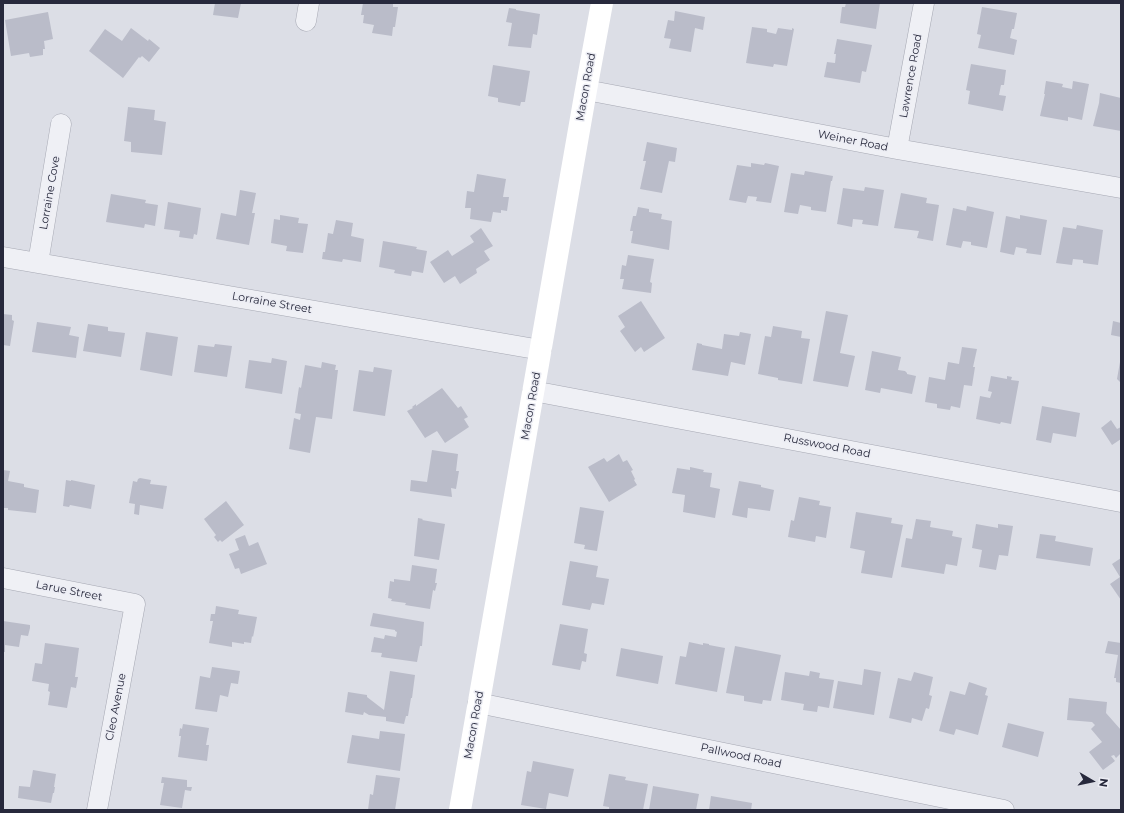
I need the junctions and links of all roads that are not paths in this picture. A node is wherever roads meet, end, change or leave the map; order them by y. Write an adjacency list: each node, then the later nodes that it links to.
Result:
1 (602, 3): 3 (main road, Macon Road)
2 (924, 3): 5 (street, Lawrence Road)
3 (586, 90): 5 (street, Weiner Road); 9 (main road, Macon Road)
4 (61, 124): 8 (street, Lorraine Cove)
5 (897, 149): 6 (street, Weiner Road)
6 (1121, 188)
7 (3, 257): 8 (street, Lorraine Street)
8 (38, 263): 9 (street, Lorraine Street)
9 (541, 350): 10 (main road, Macon Road)
10 (533, 391): 11 (street, Russwood Road); 14 (main road, Macon Road)
11 (1121, 502)
12 (3, 578): 13 (street, Larue Street)
13 (135, 604): 15 (street, Cleo Avenue)
14 (478, 703): 16 (main road, Macon Road); 17 (street, Pallwood Road)
15 (97, 810)
16 (460, 810)
17 (1004, 810)

